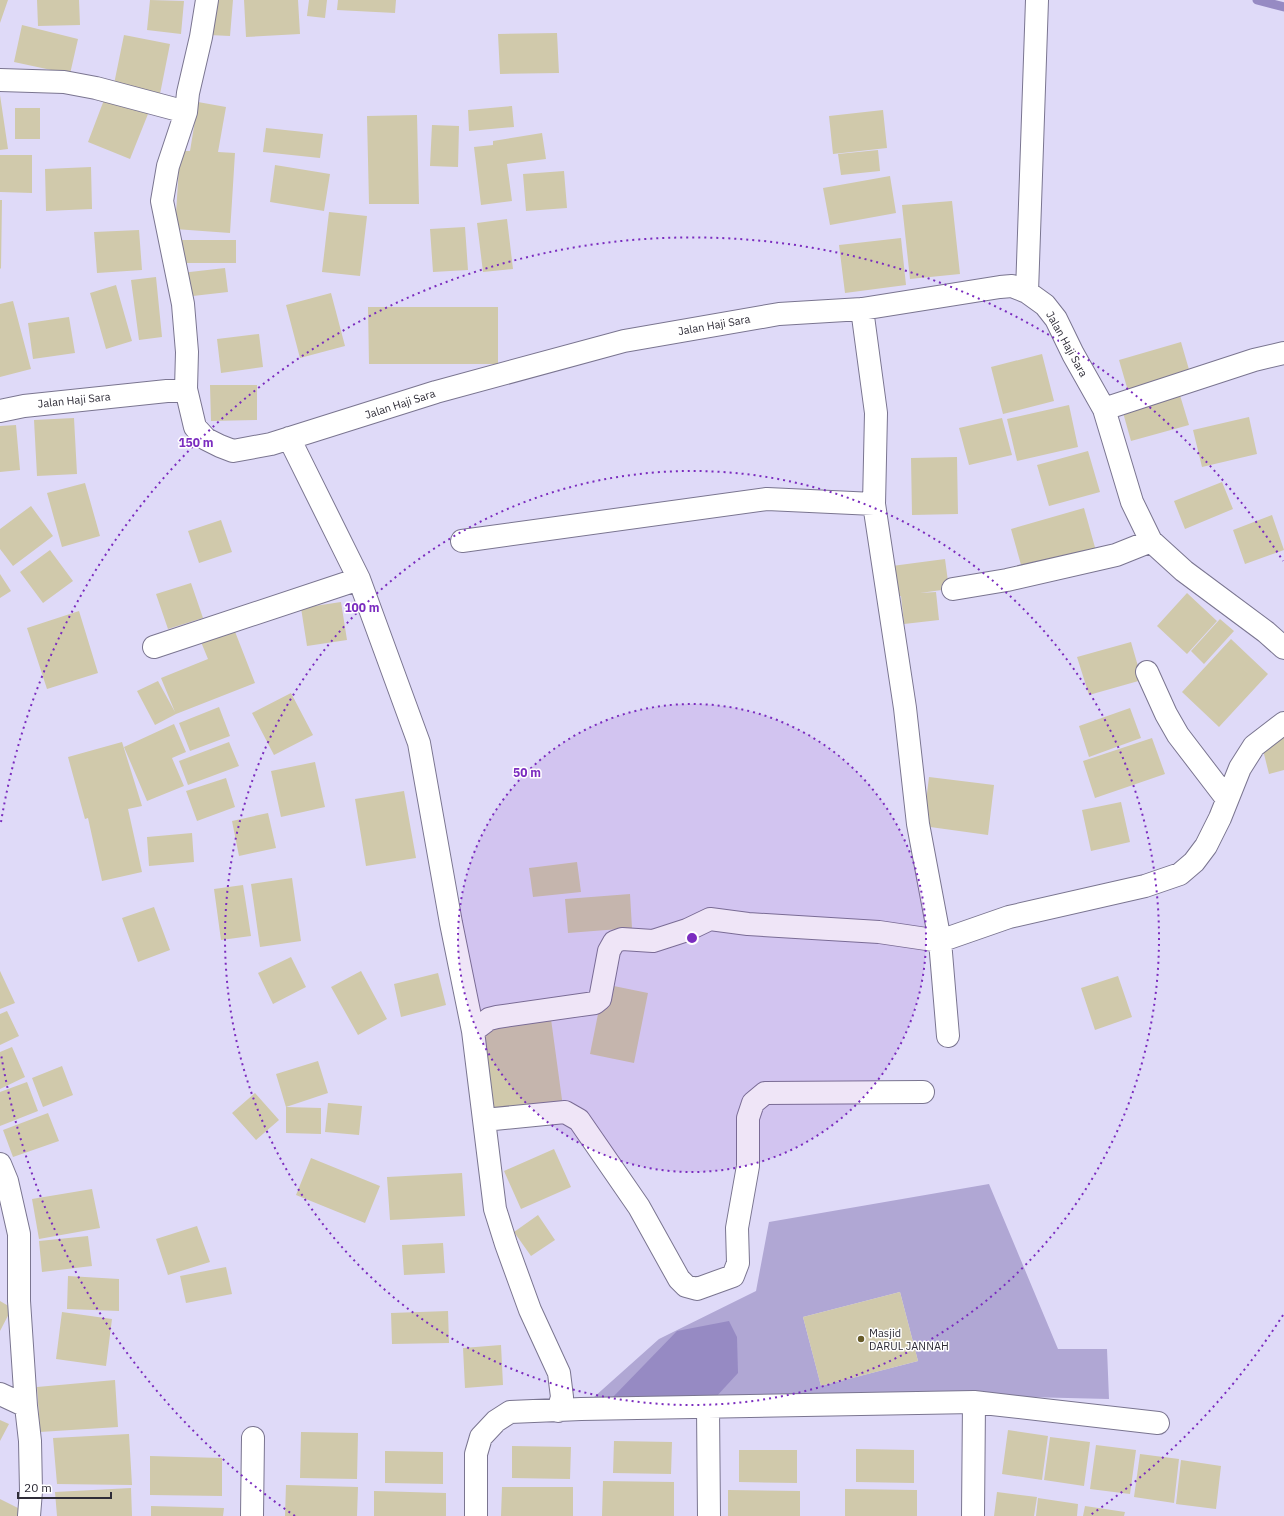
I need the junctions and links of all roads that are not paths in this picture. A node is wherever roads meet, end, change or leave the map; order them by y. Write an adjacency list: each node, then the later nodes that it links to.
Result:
1 (206, 0): 4 (street)
2 (1037, 0): 5 (street)
3 (0, 80): 4 (street)
4 (186, 112): 8 (street)
5 (1027, 292): 6 (street, Jalan Haji Sara); 9 (street, Jalan Haji Sara)
6 (862, 309): 11 (street, Jalan Haji Sara); 12 (street)
7 (1284, 353): 9 (street)
8 (186, 389): 10 (street, Jalan Haji Sara); 11 (street, Jalan Haji Sara)
9 (1104, 409): 14 (street, Jalan Haji Sara)
10 (0, 411)
11 (289, 438): 15 (street)
12 (874, 504): 13 (street); 22 (street)
13 (462, 541)
14 (1151, 541): 16 (street); 18 (street, Jalan Haji Sara)
15 (359, 579): 17 (street); 23 (street)
16 (953, 589)
17 (154, 647)
18 (1284, 648)
19 (1147, 672): 21 (street)
20 (1284, 723): 21 (street)
21 (1227, 799): 22 (street)
22 (940, 941): 23 (street); 24 (street)
23 (473, 1031): 26 (street)
24 (948, 1036)
25 (923, 1092): 26 (street)
26 (484, 1120): 32 (street)
27 (2, 1174): 30 (street)
28 (0, 1394): 30 (street)
29 (974, 1402): 31 (street); 33 (street); 39 (street)
30 (26, 1406): 35 (street)
31 (708, 1408): 32 (street); 38 (street)
32 (558, 1410): 37 (street)
33 (1158, 1423)
34 (252, 1438): 36 (street)
35 (29, 1516)
36 (252, 1516)
37 (476, 1516)
38 (709, 1516)
39 (973, 1516)

